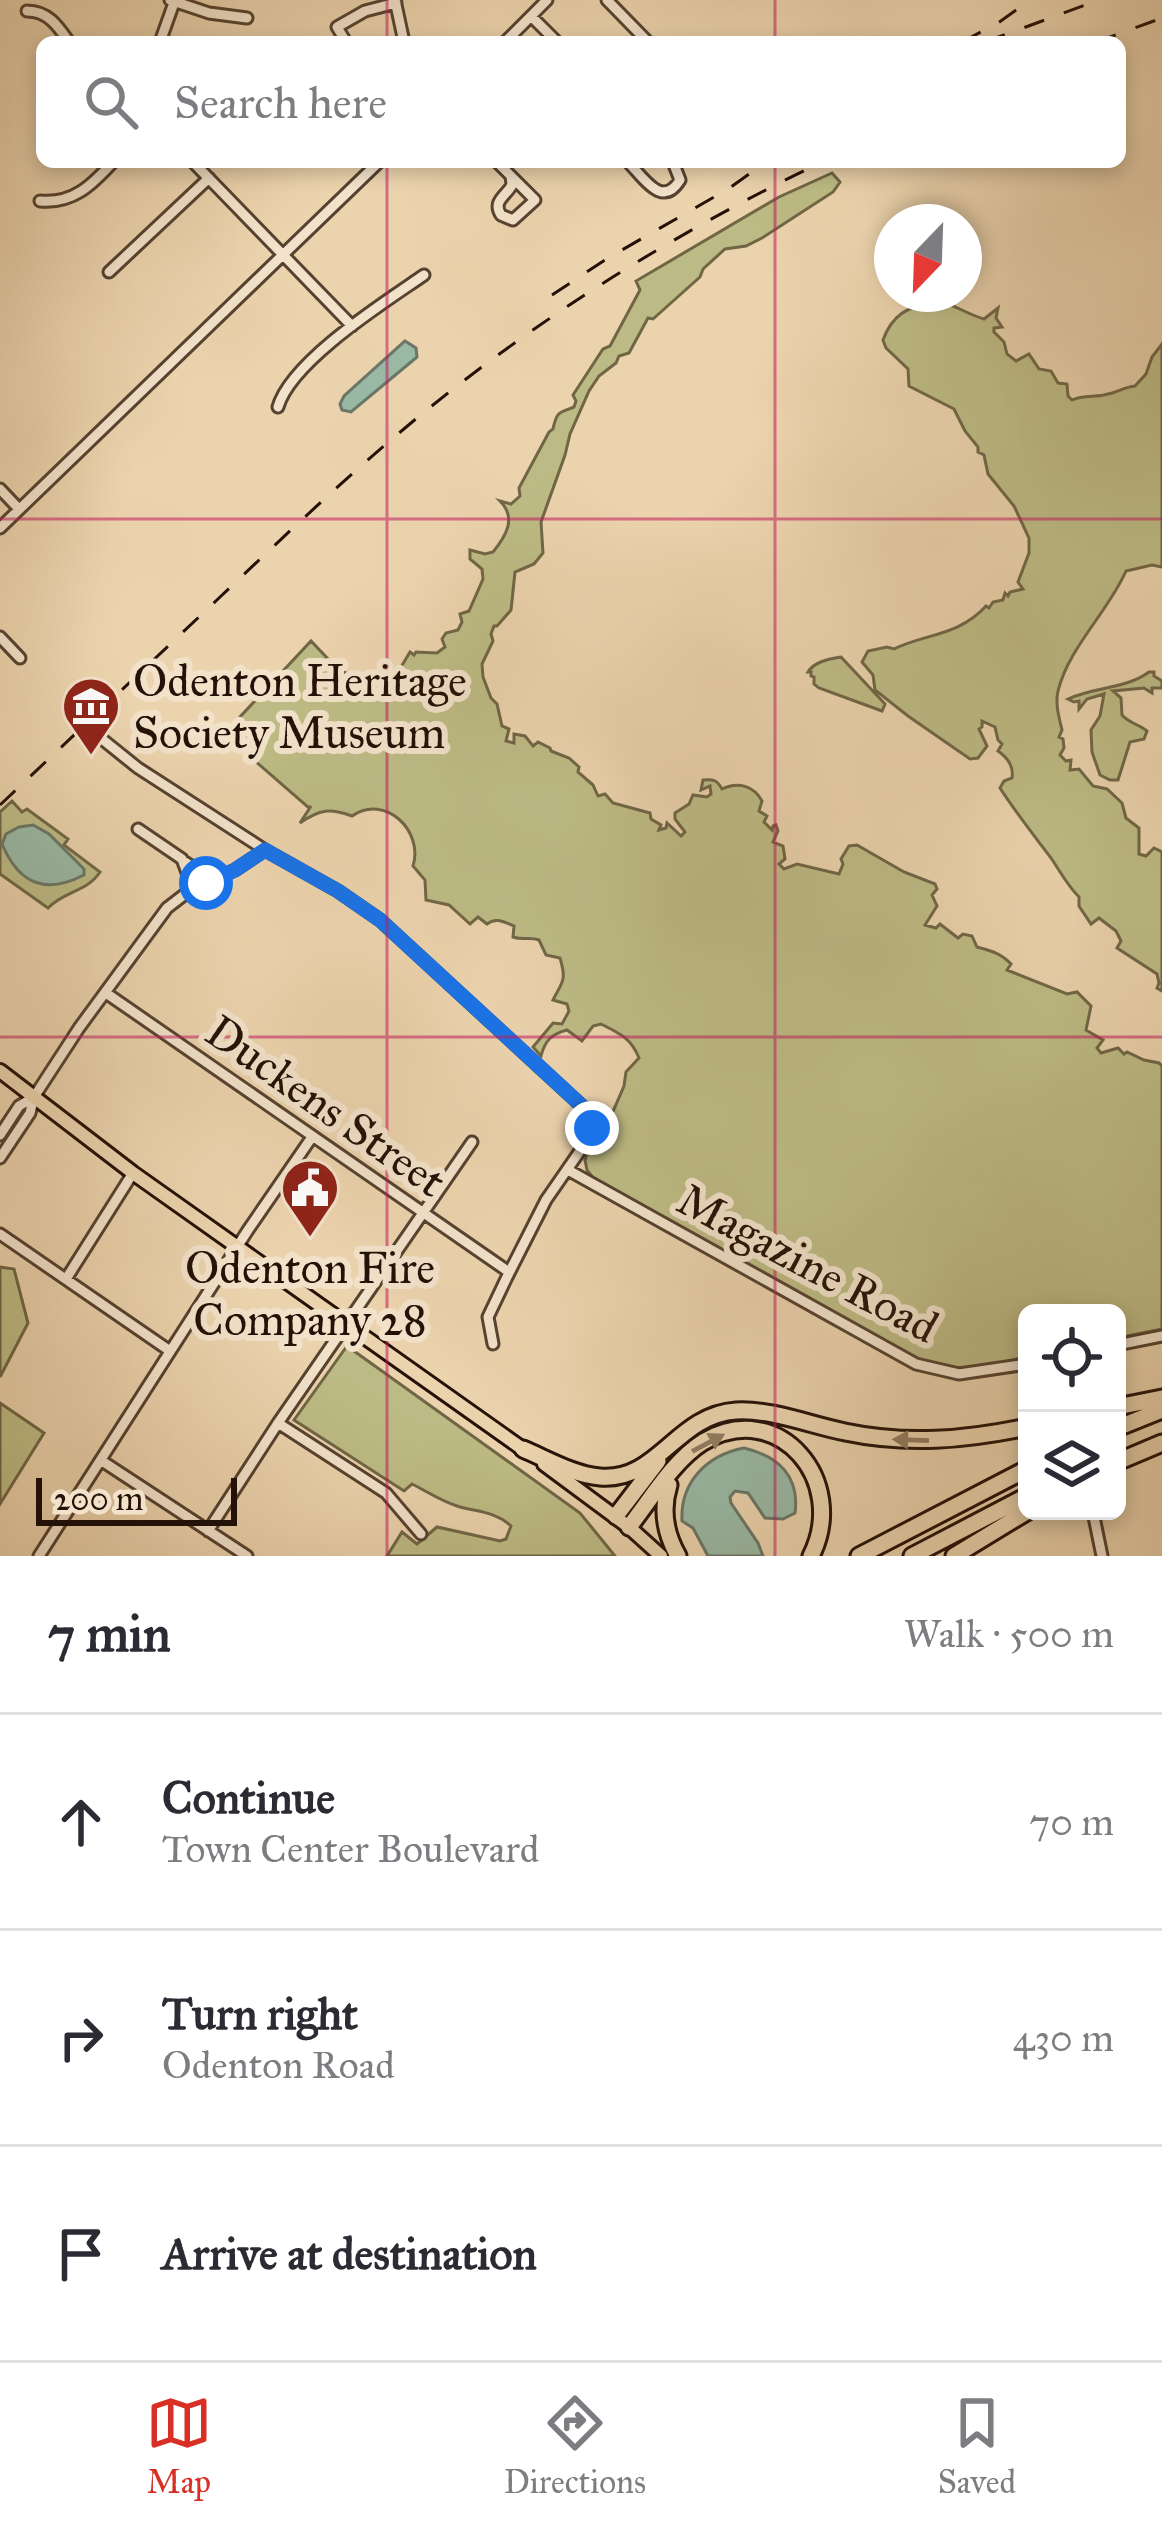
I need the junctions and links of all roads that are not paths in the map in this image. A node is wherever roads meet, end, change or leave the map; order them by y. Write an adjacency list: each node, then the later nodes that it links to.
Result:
1 (547, 0): 6 (street)
2 (608, 0): 14 (street)
3 (173, 1): 7 (street); 9 (street)
4 (396, 2): 10 (street); 11 (street)
5 (27, 11): 8 (street)
6 (531, 16): 12 (street); 13 (street)
7 (247, 18)
8 (64, 36)
9 (162, 36)
10 (342, 36)
11 (403, 36)
12 (512, 36)
13 (550, 36)
14 (642, 36)
15 (107, 168): 23 (street)
16 (199, 168): 22 (street)
17 (374, 168): 24 (street)
18 (503, 168): 21 (street)
19 (634, 168): 20 (street)
20 (675, 168)
21 (511, 176): 21 (street)
22 (209, 178): 24 (street); 25 (street)
23 (40, 201)
24 (283, 254): 27 (street); 30 (street)
25 (109, 272)
26 (424, 275): 27 (street)
27 (352, 326): 28 (street)
28 (278, 406)
29 (0, 489): 30 (street)
30 (20, 509): 31 (street)
31 (0, 528)
32 (0, 637): 33 (street)
33 (20, 658)
34 (97, 735): 36 (street)
35 (138, 829): 37 (street)
36 (265, 850): 38 (street); 48 (street)
37 (187, 868): 38 (street); 39 (street); 40 (street)
38 (213, 880): 39 (street)
39 (193, 889): 40 (street)
40 (173, 901): 41 (street)
41 (106, 993): 43 (street); 45 (street, Duckens Street)
42 (0, 1071): 43 (main road)
43 (34, 1097): 44 (street); 47 (street); 49 (main road)
44 (0, 1135)
45 (312, 1137): 50 (street, Duckens Street); 52 (street)
46 (472, 1142): 50 (street)
47 (0, 1158)
48 (568, 1170): 53 (street); 60 (street, Magazine Road)
49 (133, 1173): 52 (main road); 54 (street)
50 (422, 1212): 53 (street, Duckens Street); 55 (street)
51 (0, 1234): 54 (street)
52 (238, 1248): 55 (main road); 59 (street)
53 (509, 1272): 58 (street)
54 (66, 1279): 59 (street)
55 (346, 1325): 64 (street); 69 (main road)
56 (1162, 1336): 57 (street)
57 (1126, 1343)
58 (493, 1344)
59 (170, 1352): 71 (street)
60 (1018, 1365)
61 (1162, 1398): 62 (highway)
62 (1126, 1406)
63 (1162, 1410): 65 (highway)
64 (278, 1423): 78 (street); 79 (street)
65 (1126, 1424)
66 (1018, 1429): 67 (highway, one-way to 67)
67 (678, 1436): 69 (highway); 77 (highway)
68 (1162, 1439): 70 (highway)
69 (523, 1449): 77 (main road)
70 (1126, 1454)
71 (102, 1461): 78 (street); 80 (street)
72 (677, 1466): 77 (highway); 83 (highway); 84 (highway, one-way to 84)
73 (1018, 1474): 85 (highway)
74 (1018, 1501): 86 (highway)
75 (1018, 1517): 87 (highway)
76 (1095, 1520): 88 (street)
77 (622, 1521): 82 (main road)
78 (208, 1531): 81 (street)
79 (421, 1534)
80 (39, 1556)
81 (248, 1556)
82 (661, 1556)
83 (678, 1556)
84 (811, 1556)
85 (859, 1556)
86 (912, 1556)
87 (953, 1556)
88 (1102, 1556)

